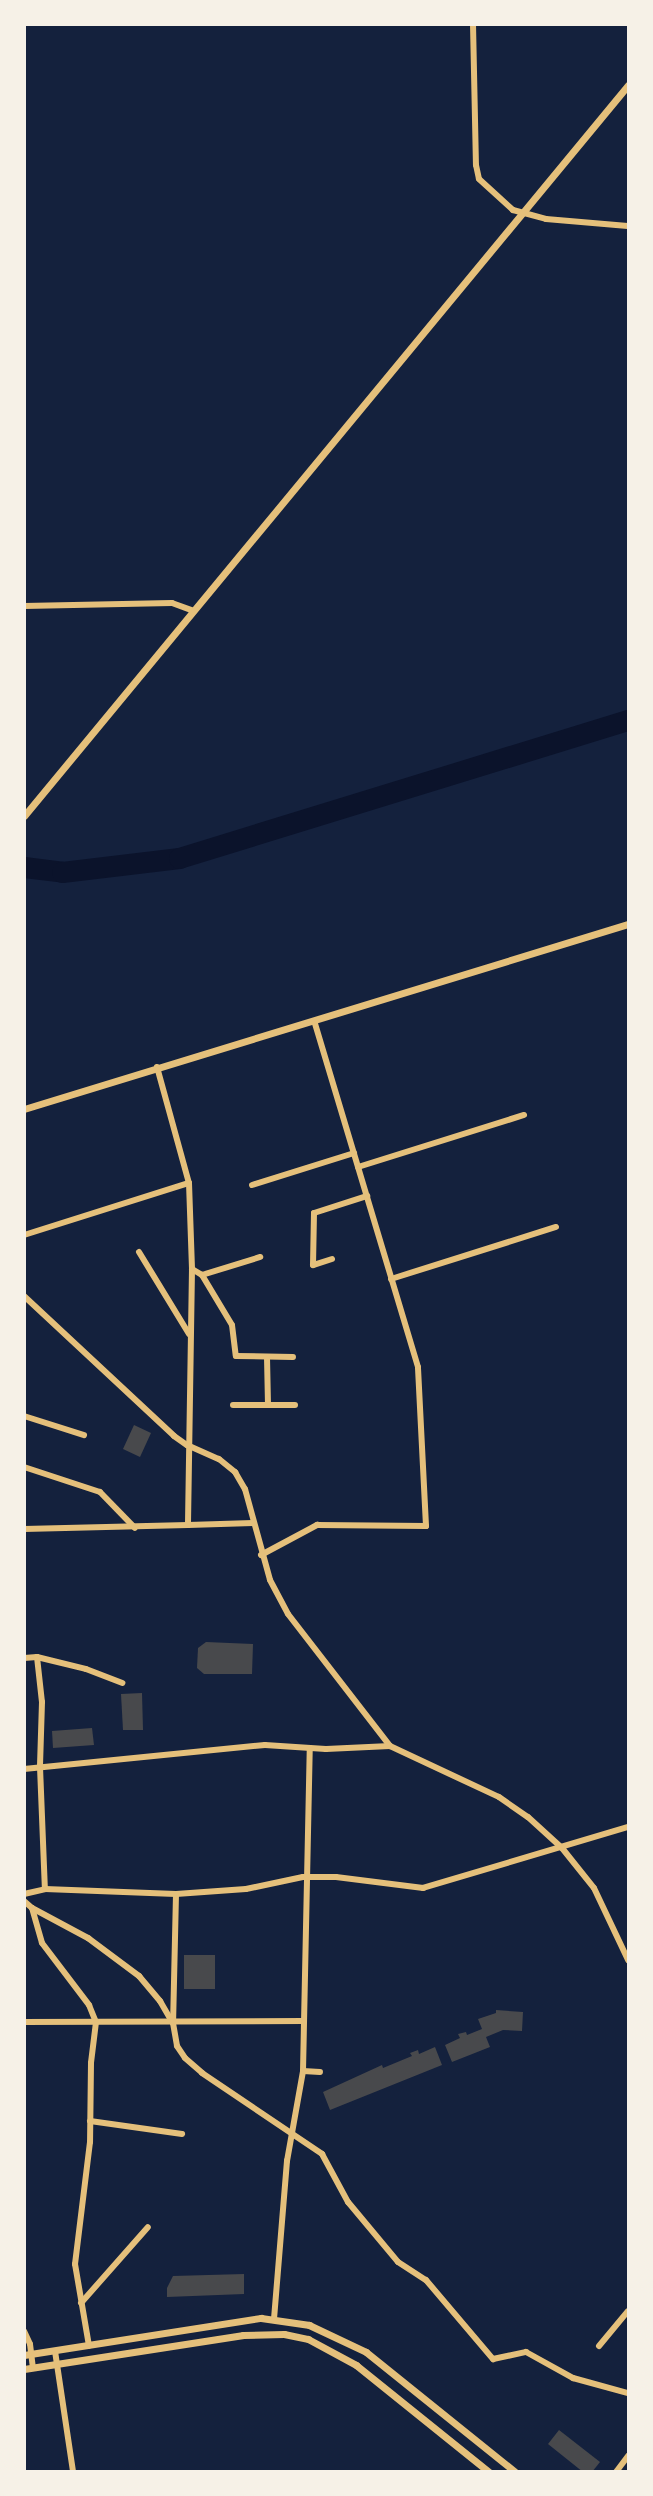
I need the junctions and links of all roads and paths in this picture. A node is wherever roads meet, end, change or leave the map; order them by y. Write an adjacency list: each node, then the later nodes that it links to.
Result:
1 (473, 24): 3 (street)
2 (628, 85): 3 (street)
3 (524, 214): 4 (street); 6 (street)
4 (628, 226)
5 (24, 606): 6 (street)
6 (194, 611): 7 (street)
7 (24, 816)
8 (628, 924): 9 (street)
9 (314, 1021): 10 (street); 13 (street)
10 (157, 1067): 11 (street); 15 (street)
11 (24, 1109)
12 (524, 1115): 14 (street)
13 (354, 1153): 14 (street); 16 (street)
14 (358, 1167): 17 (street)
15 (189, 1183): 19 (street); 23 (street)
16 (251, 1185)
17 (367, 1196): 22 (street); 25 (street)
18 (556, 1227): 25 (street)
19 (24, 1235)
20 (139, 1252): 27 (street)
21 (261, 1257): 24 (street)
22 (332, 1259)
23 (192, 1269): 24 (street); 27 (street)
24 (202, 1275): 28 (street)
25 (391, 1279): 41 (street)
26 (24, 1296): 35 (street)
27 (190, 1337): 35 (street)
28 (267, 1357): 29 (street); 31 (street)
29 (293, 1357)
30 (233, 1405): 31 (street)
31 (268, 1405): 32 (street)
32 (295, 1405)
33 (24, 1416): 34 (street)
34 (84, 1435)
35 (187, 1445): 37 (street); 38 (street)
36 (24, 1467): 39 (street)
37 (253, 1523): 38 (street); 41 (street)
38 (188, 1525): 39 (street)
39 (135, 1528): 40 (street)
40 (24, 1529)
41 (261, 1555): 45 (street)
42 (37, 1657): 43 (street); 44 (street); 47 (street)
43 (24, 1658)
44 (122, 1683)
45 (390, 1746): 46 (street); 50 (street)
46 (310, 1748): 47 (street); 51 (street)
47 (40, 1767): 48 (street); 52 (street)
48 (24, 1769)
49 (628, 1827): 50 (street)
50 (562, 1848): 51 (street); 57 (street)
51 (307, 1877): 54 (street); 58 (street)
52 (45, 1889): 53 (street); 54 (street)
53 (24, 1894)
54 (176, 1894): 61 (street)
55 (24, 1901): 56 (street)
56 (32, 1908): 60 (street); 61 (street)
57 (628, 1960)
58 (303, 2021): 61 (street); 62 (street)
59 (24, 2022): 60 (street)
60 (96, 2022): 61 (street); 64 (street)
61 (173, 2023): 66 (street)
62 (303, 2071): 63 (street); 66 (street)
63 (320, 2072)
64 (90, 2121): 65 (street); 68 (street)
65 (182, 2134)
66 (293, 2134): 70 (street); 78 (street)
67 (148, 2227): 68 (street)
68 (82, 2303): 72 (street)
69 (628, 2311): 73 (street)
70 (274, 2319): 72 (street); 82 (street)
71 (24, 2332): 75 (street)
72 (89, 2346): 74 (street)
73 (599, 2346)
74 (55, 2351): 75 (street); 76 (street)
75 (28, 2355): 77 (street)
76 (58, 2365): 77 (street); 80 (street); 81 (street)
77 (29, 2369)
78 (628, 2393)
79 (628, 2456): 83 (street)
80 (74, 2472)
81 (489, 2472)
82 (515, 2472)
83 (616, 2472)

